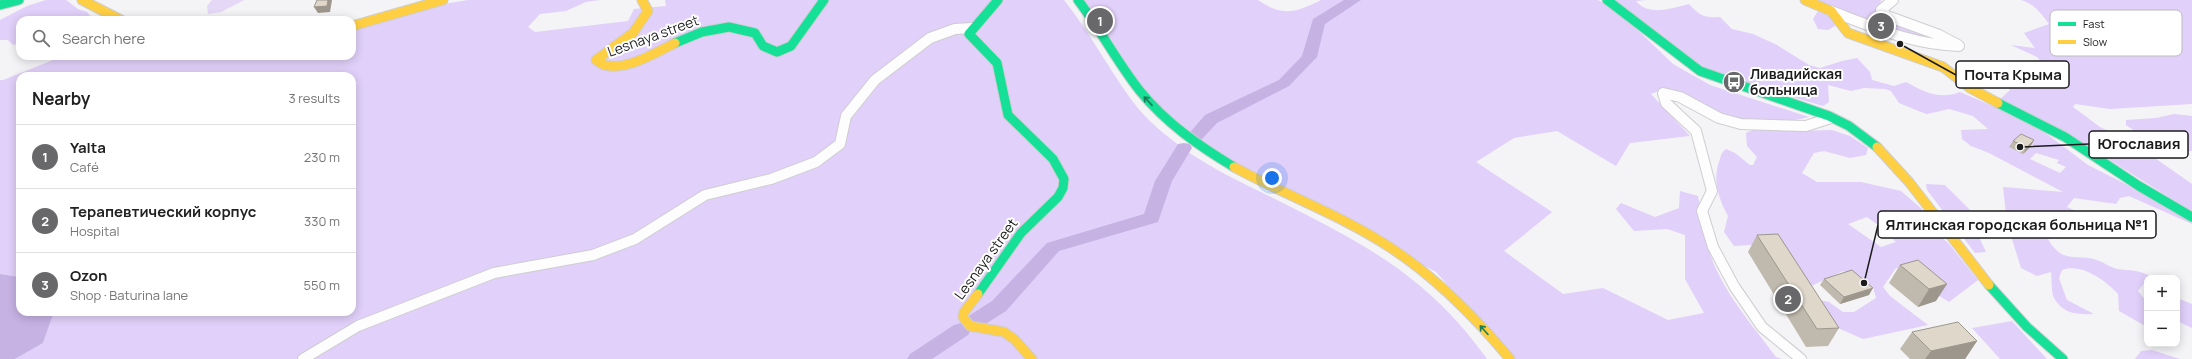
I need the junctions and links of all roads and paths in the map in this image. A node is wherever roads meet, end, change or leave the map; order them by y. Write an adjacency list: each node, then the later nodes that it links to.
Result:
1 (19, 0): 13 (main road)
2 (82, 0): 15 (main road)
3 (443, 0): 16 (main road)
4 (642, 0): 5 (main road, Lesnaya street)
5 (824, 0)
6 (998, 0): 17 (main road)
7 (1068, 0): 20 (main road)
8 (1078, 0): 23 (main road, one-way to 8)
9 (1602, 0): 18 (main road)
10 (1607, 0): 18 (main road)
11 (1805, 0): 14 (main road)
12 (1893, 0): 14 (street)
13 (0, 5)
14 (1830, 11): 19 (main road)
15 (113, 16)
16 (356, 25)
17 (972, 28): 21 (street); 22 (main road, Lesnaya street)
18 (1829, 118): 24 (street); 25 (main road)
19 (2192, 217)
20 (1468, 326)
21 (303, 359)
22 (1032, 359)
23 (1510, 359)
24 (1801, 359)
25 (2063, 359)

